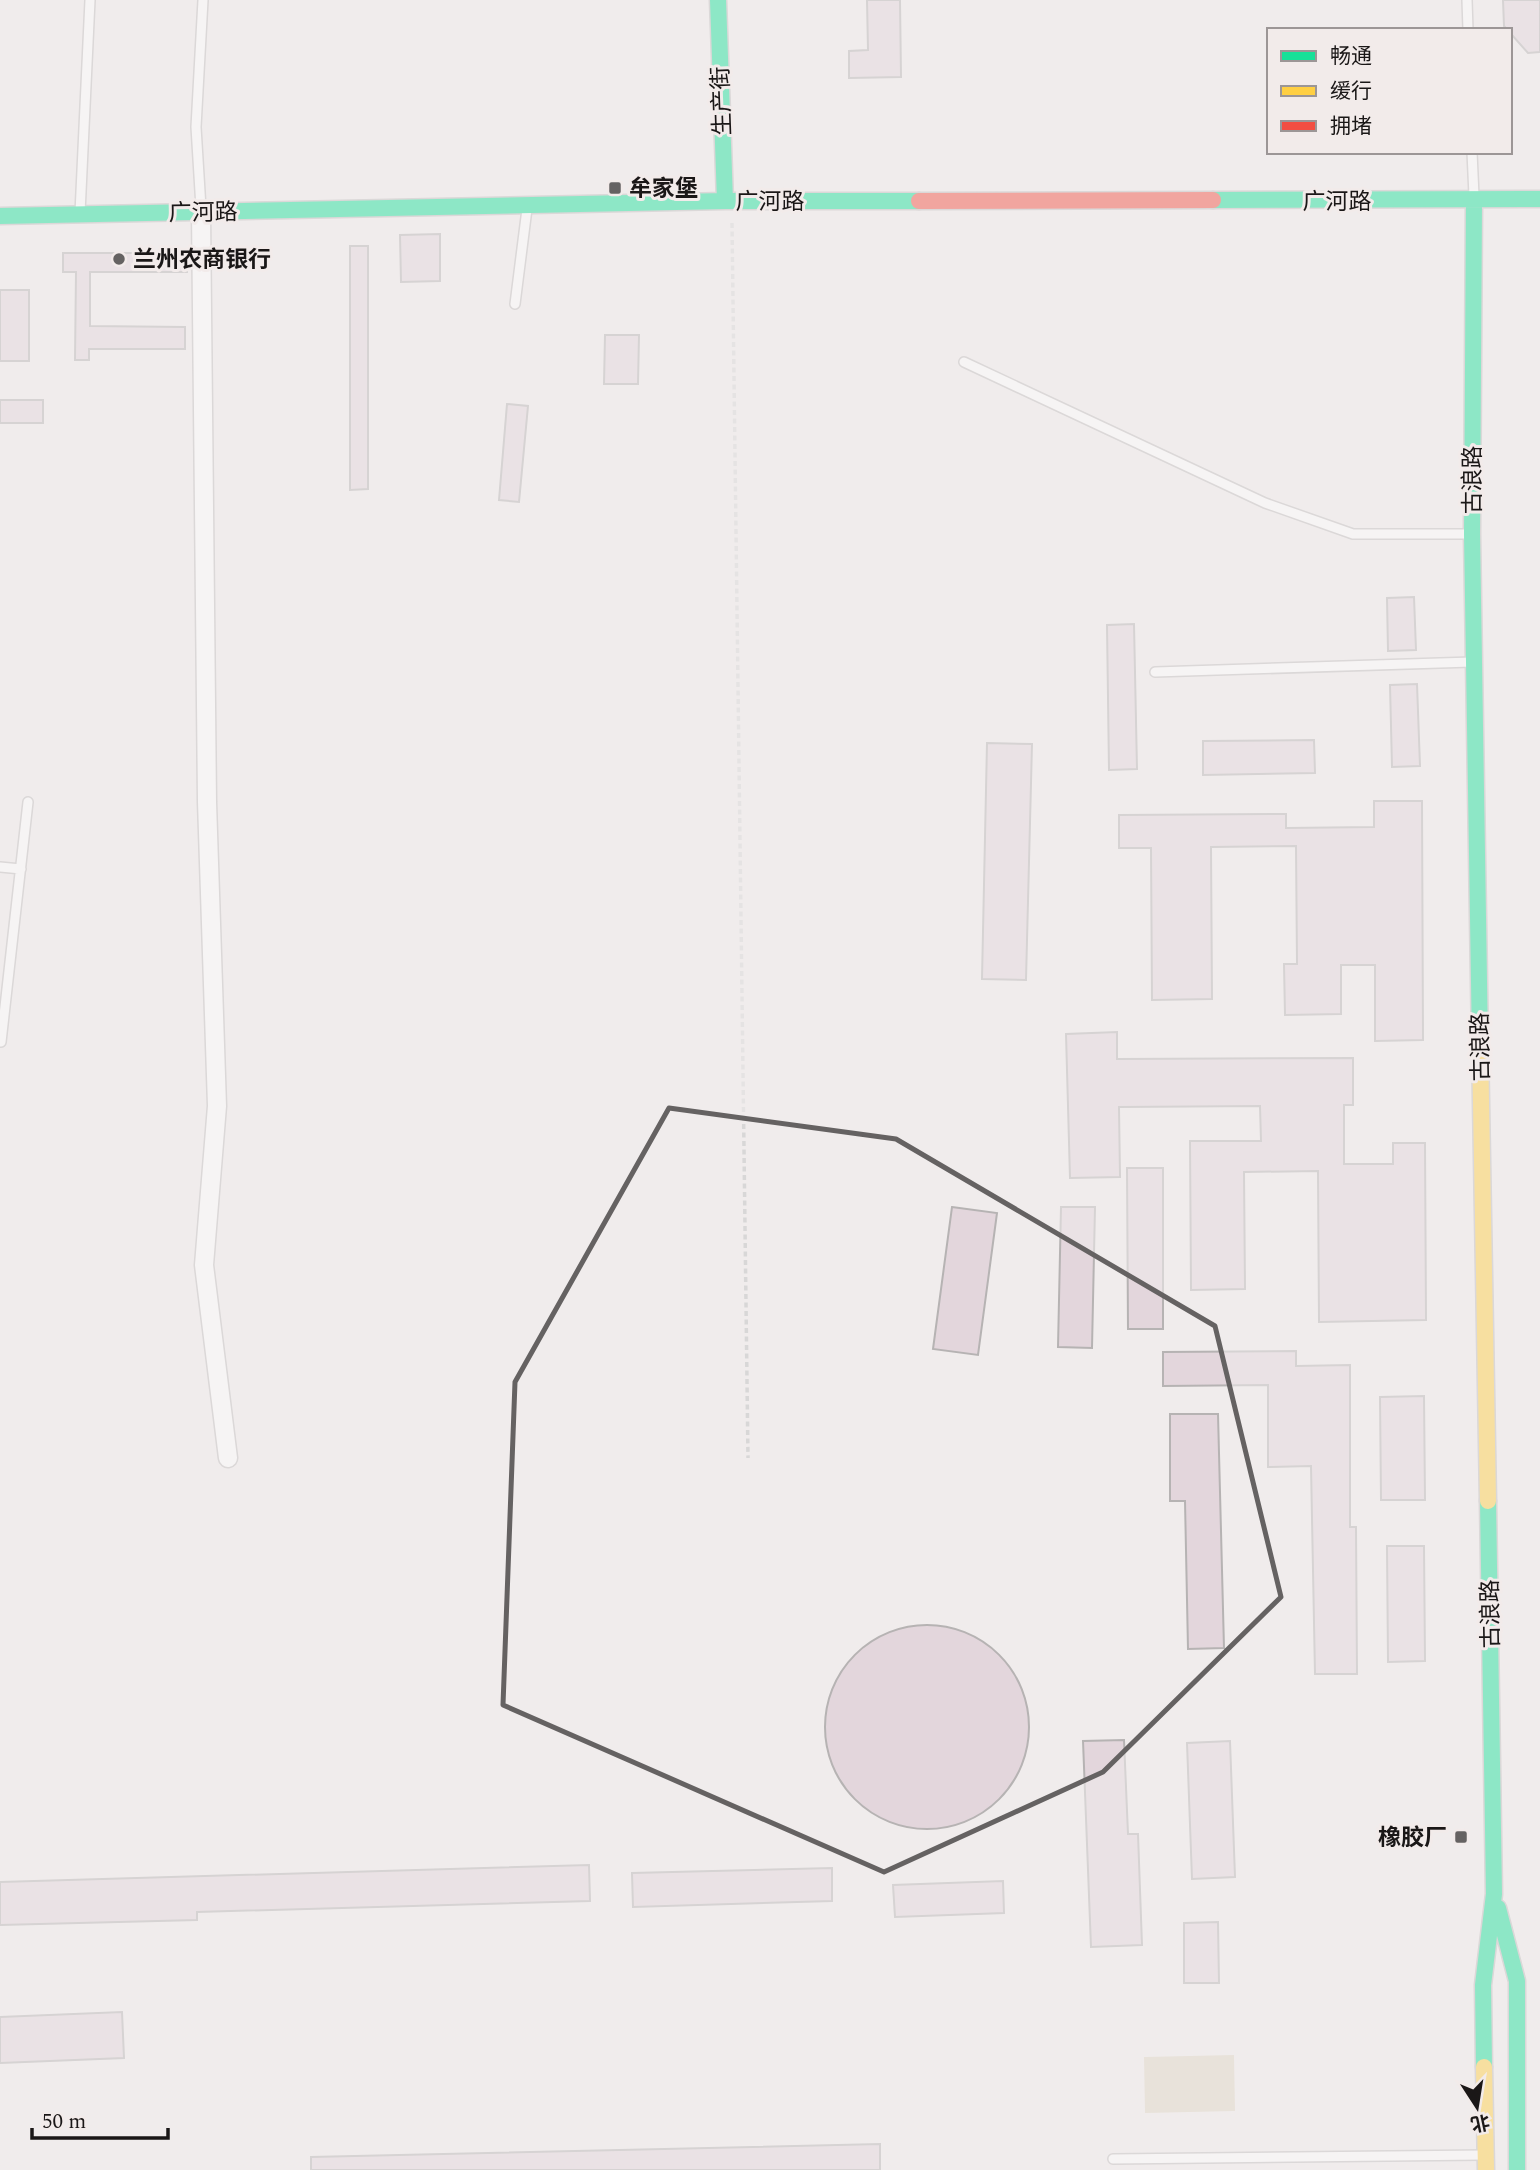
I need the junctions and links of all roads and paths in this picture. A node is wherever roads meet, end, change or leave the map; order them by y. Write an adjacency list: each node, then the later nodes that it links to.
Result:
1 (90, 0): 12 (lane)
2 (203, 0): 11 (lane)
3 (718, 0): 8 (main road, 生产街)
4 (1467, 0): 5 (lane)
5 (1468, 28)
6 (1472, 154): 9 (lane)
7 (1540, 199): 9 (main road, 广河路)
8 (725, 201): 9 (main road, 广河路); 10 (main road, 广河路); 26 (path)
9 (1474, 201): 16 (main road, 古浪路)
10 (527, 207): 11 (main road, 广河路); 14 (lane)
11 (201, 212): 12 (main road, 广河路); 25 (street)
12 (80, 214): 13 (main road, 广河路)
13 (0, 216)
14 (515, 304)
15 (964, 362): 16 (lane)
16 (1472, 534): 17 (main road, 古浪路)
17 (1474, 662): 18 (lane); 27 (main road, 古浪路)
18 (1155, 672)
19 (29, 802): 21 (lane)
20 (0, 867): 21 (lane)
21 (21, 869): 23 (lane)
22 (0, 956): 23 (lane)
23 (11, 957): 24 (lane)
24 (1, 1042)
25 (228, 1458)
26 (748, 1458)
27 (1494, 1894): 29 (main road, 古浪路); 30 (main road, 古浪路)
28 (1113, 2160): 29 (lane)
29 (1486, 2162)
30 (1517, 2170)

